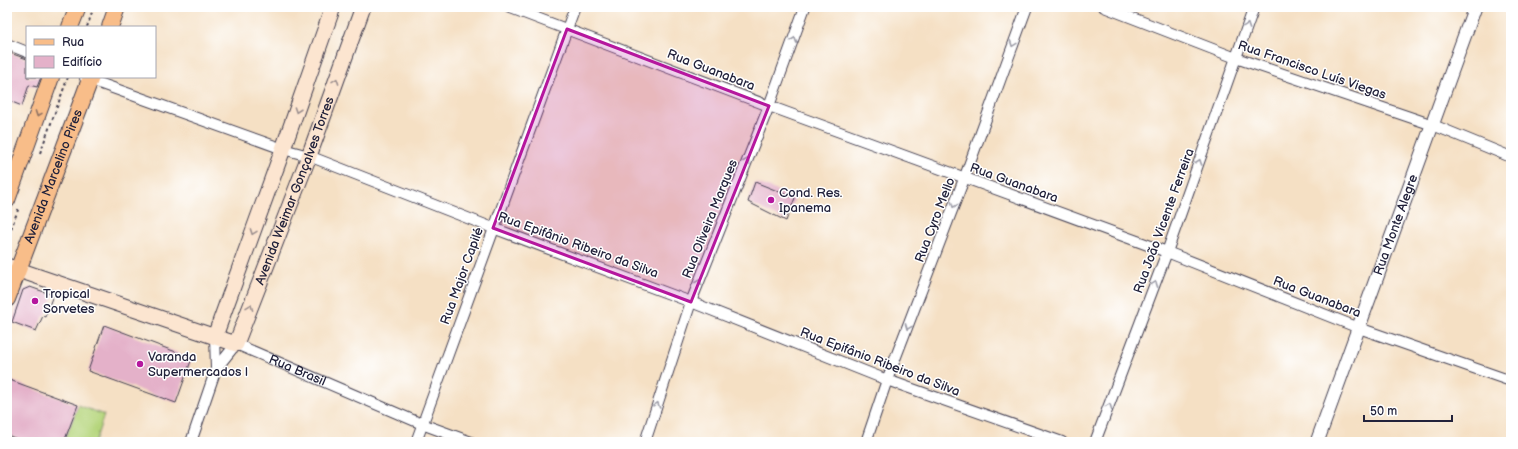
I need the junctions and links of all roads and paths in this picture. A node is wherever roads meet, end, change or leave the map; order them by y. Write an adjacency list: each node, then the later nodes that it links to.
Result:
1 (78, 7): 13 (main road)
2 (94, 7): 14 (path)
3 (117, 7): 15 (main road)
4 (333, 7): 24 (main road, Avenida Weimar Gonçalves Torres, one-way to 24)
5 (363, 7): 25 (main road, Avenida Weimar Gonçalves Torres, one-way to 5)
6 (508, 7): 16 (street, Rua Guanabara)
7 (575, 7): 16 (street, Rua Major Capilé)
8 (805, 7): 22 (street, Rua Oliveira Marques, one-way to 8)
9 (1027, 7): 27 (street, Rua Cyro Mello, one-way to 27)
10 (1104, 7): 19 (street, Rua Francisco Luís Viegas)
11 (1254, 7): 19 (street, Rua João Vicente Ferreira, one-way to 11)
12 (1475, 7): 23 (street, Rua Monte Alegre)
13 (70, 26)
14 (87, 26)
15 (110, 26)
16 (567, 28): 22 (street, Rua Guanabara); 29 (street, Rua Major Capilé)
17 (7, 44): 18 (street)
18 (26, 52)
19 (1236, 58): 23 (street, Rua Francisco Luís Viegas); 30 (street, Rua João Vicente Ferreira, one-way to 19)
20 (51, 78): 28 (main road, one-way to 28)
21 (88, 78): 24 (street, Rua Epifânio Ribeiro da Silva); 31 (main road, Avenida Marcelino Pires)
22 (769, 106): 27 (street, Rua Guanabara); 33 (street, Rua Oliveira Marques, one-way to 22)
23 (1433, 125): 26 (street, Rua Francisco Luís Viegas); 34 (street, Rua Monte Alegre)
24 (283, 149): 25 (street, Rua Epifânio Ribeiro da Silva); 35 (main road, Avenida Weimar Gonçalves Torres, one-way to 35)
25 (309, 156): 29 (street, Rua Epifânio Ribeiro da Silva); 36 (main road, Avenida Weimar Gonçalves Torres, one-way to 25)
26 (1511, 157)
27 (964, 178): 30 (street, Rua Guanabara); 38 (street, Rua Cyro Mello, one-way to 38)
28 (7, 200)
29 (493, 228): 33 (street, Rua Epifânio Ribeiro da Silva); 40 (street, Rua Major Capilé)
30 (1167, 252): 34 (street, Rua Guanabara); 47 (street, Rua João Vicente Ferreira, one-way to 30)
31 (12, 268): 32 (main road, Avenida Marcelino Pires); 35 (main road, Rua Brasil)
32 (7, 299)
33 (691, 302): 38 (street, Rua Epifânio Ribeiro da Silva); 44 (street, Rua Oliveira Marques, one-way to 33)
34 (1359, 328): 39 (street, Rua Guanabara); 48 (street, Rua Monte Alegre)
35 (215, 336): 36 (main road, Rua Brasil); 37 (street, Avenida Weimar Gonçalves Torres)
36 (236, 344): 37 (street, Avenida Weimar Gonçalves Torres); 40 (street, Rua Brasil)
37 (216, 369): 41 (street, Avenida Weimar Gonçalves Torres)
38 (887, 380): 45 (street, Rua Cyro Mello); 46 (street, Rua Epifânio Ribeiro da Silva)
39 (1511, 381)
40 (422, 424): 42 (street, Rua Major Capilé); 43 (street, Rua Brasil)
41 (191, 442)
42 (416, 442)
43 (471, 442)
44 (645, 442)
45 (866, 442)
46 (1062, 442)
47 (1095, 442)
48 (1317, 442)

